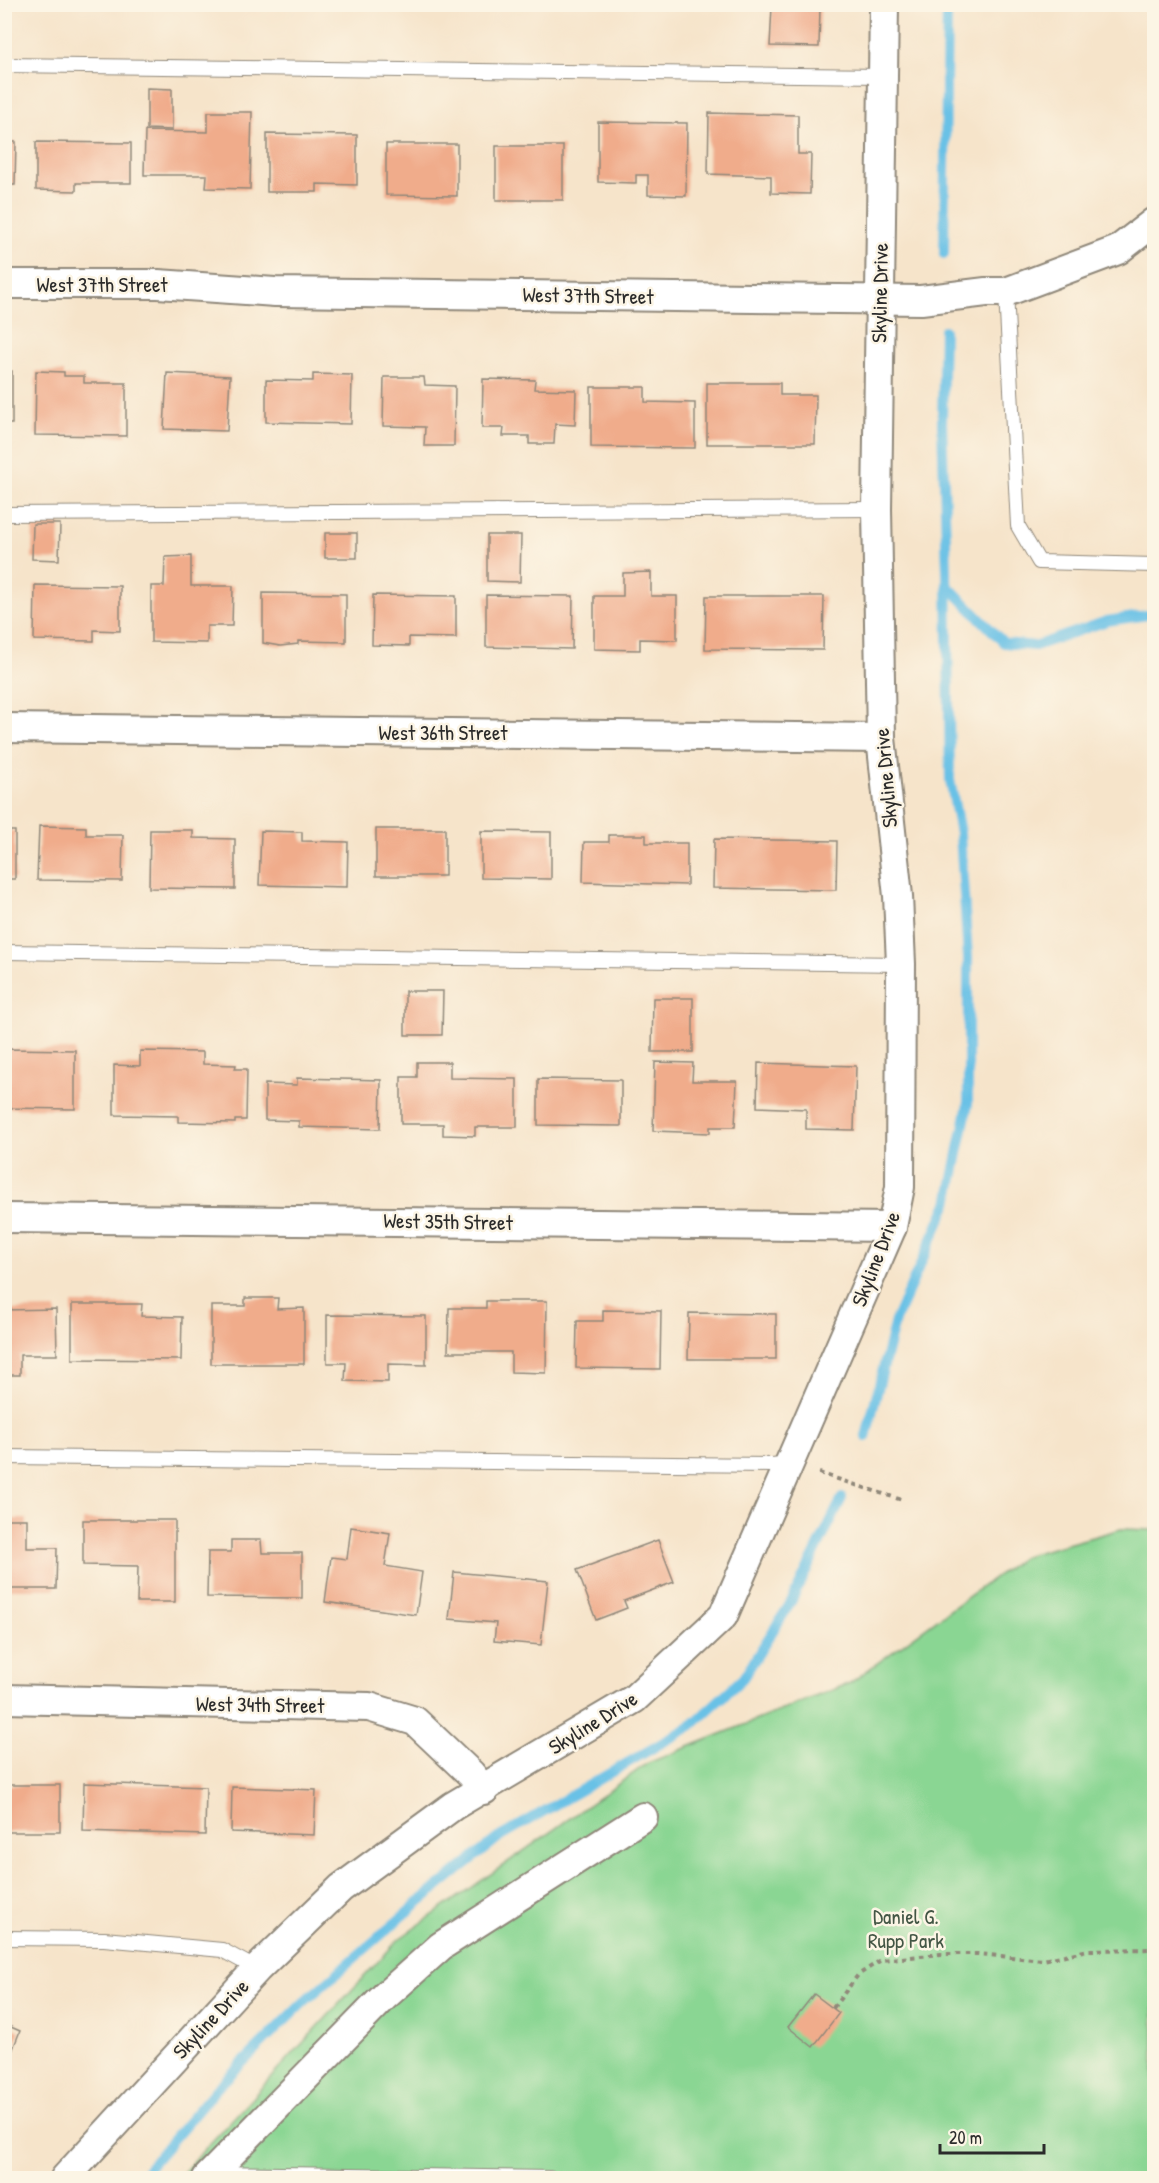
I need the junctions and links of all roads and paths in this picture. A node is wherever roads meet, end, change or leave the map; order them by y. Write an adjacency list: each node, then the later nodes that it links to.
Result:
1 (884, 4): 3 (street, Skyline Drive)
2 (4, 65): 3 (lane)
3 (883, 75): 7 (street, Skyline Drive)
4 (1155, 222): 6 (street, West 37th Street)
5 (4, 285): 7 (street, West 37th Street)
6 (996, 292): 7 (street, West 37th Street); 10 (lane)
7 (880, 298): 8 (street, Skyline Drive)
8 (877, 509): 9 (lane); 12 (street, Skyline Drive)
9 (4, 514)
10 (1155, 566)
11 (4, 728): 12 (street, West 36th Street)
12 (881, 738): 14 (street, Skyline Drive)
13 (4, 952): 14 (lane)
14 (901, 964): 16 (street, Skyline Drive)
15 (4, 1218): 16 (street, West 35th Street)
16 (892, 1227): 18 (street, Skyline Drive)
17 (4, 1457): 18 (lane)
18 (790, 1463): 19 (path); 21 (street, Skyline Drive)
19 (902, 1500)
20 (4, 1699): 21 (street, West 34th Street)
21 (484, 1790): 25 (street, Skyline Drive)
22 (643, 1817): 27 (street)
23 (4, 1938): 25 (lane)
24 (1155, 1949): 26 (path)
25 (257, 1969): 28 (street, Skyline Drive)
26 (833, 2008)
27 (209, 2176): 29 (lane)
28 (65, 2178)
29 (550, 2178)

